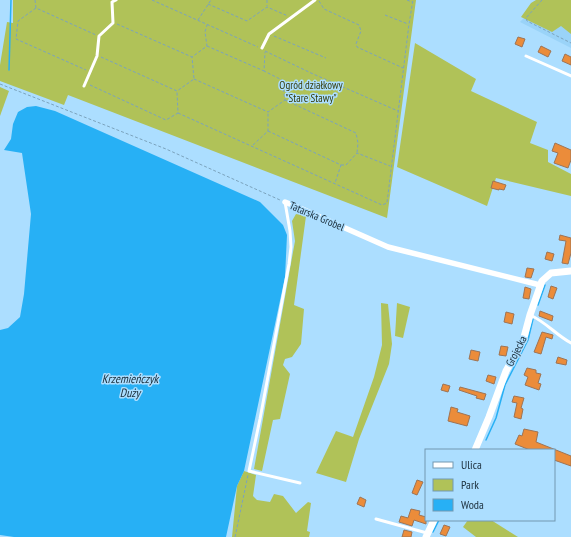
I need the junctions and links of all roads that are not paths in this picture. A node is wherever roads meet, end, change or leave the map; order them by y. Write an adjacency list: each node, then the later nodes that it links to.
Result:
1 (116, 0): 6 (lane)
2 (315, 0): 3 (lane)
3 (263, 49)
4 (526, 56): 5 (lane)
5 (571, 76)
6 (85, 85)
7 (285, 202): 9 (street, Tatarska Grobel); 13 (lane, Tatarska Grobel)
8 (571, 271): 9 (street)
9 (540, 285): 10 (street, Grojecka)
10 (530, 315): 11 (lane); 12 (street, Grojecka)
11 (571, 343)
12 (475, 449)
13 (300, 483)
14 (376, 519): 16 (lane)
15 (434, 521): 16 (street)
16 (427, 535)

